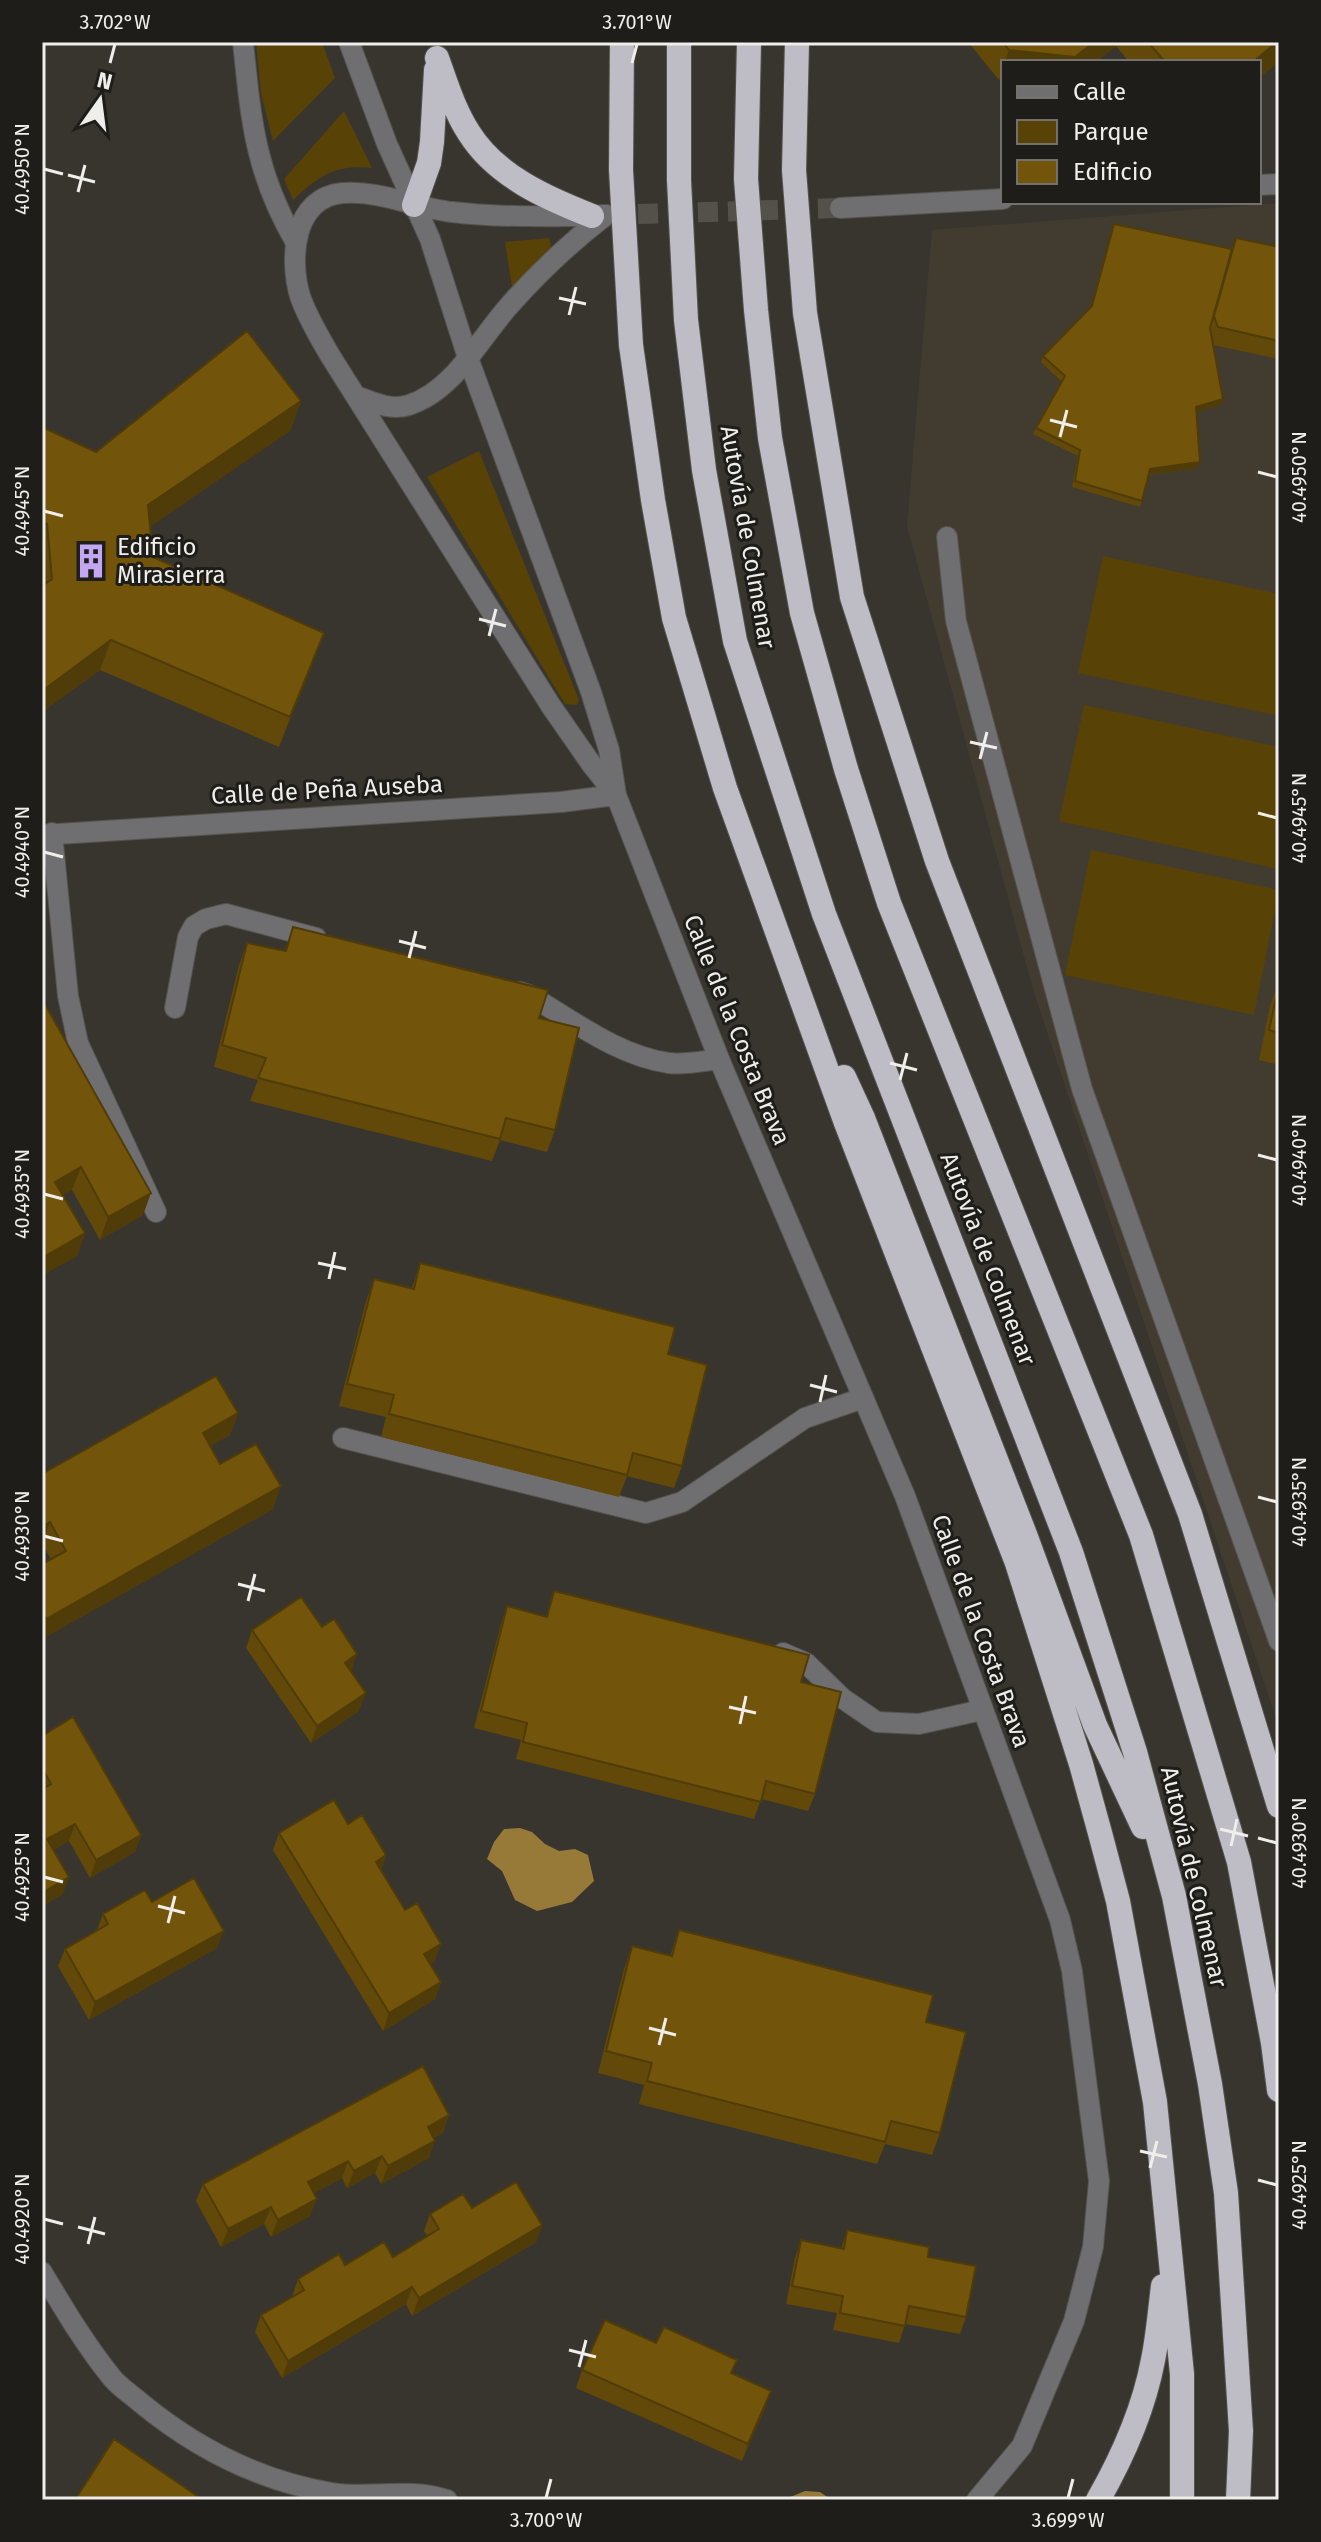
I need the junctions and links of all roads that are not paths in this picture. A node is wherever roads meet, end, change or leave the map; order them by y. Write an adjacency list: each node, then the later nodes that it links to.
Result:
1 (243, 42): 12 (street, Calle de la Costa Brava)
2 (349, 42): 9 (street, Calle de la Costa Brava)
3 (622, 42): 18 (highway)
4 (679, 42): 30 (highway, Autovía de Colmenar)
5 (749, 42): 31 (highway, Autovía de Colmenar)
6 (797, 42): 29 (highway)
7 (437, 50): 9 (highway); 11 (highway)
8 (1001, 199): 10 (street)
9 (414, 205): 11 (street); 12 (street); 13 (street, Calle de la Costa Brava)
10 (840, 208)
11 (592, 216): 13 (street)
12 (295, 241): 14 (street, Calle de la Costa Brava)
13 (468, 358): 14 (street); 16 (street, Calle de la Costa Brava)
14 (356, 396): 16 (street, Calle de la Costa Brava)
15 (947, 537): 26 (street)
16 (616, 795): 17 (street, Calle de Peña Auseba); 22 (street, Calle de la Costa Brava)
17 (47, 834): 23 (street)
18 (773, 922): 30 (highway); 32 (highway)
19 (332, 942): 21 (street)
20 (499, 987): 22 (street)
21 (175, 1008)
22 (719, 1059): 24 (street, Calle de la Costa Brava)
23 (156, 1212)
24 (863, 1398): 25 (street); 28 (street, Calle de la Costa Brava)
25 (343, 1438)
26 (1279, 1641)
27 (767, 1646): 28 (street)
28 (982, 1710): 35 (street, Calle de la Costa Brava)
29 (1279, 1806)
30 (1174, 1896): 38 (highway, Autovía de Colmenar)
31 (1279, 2090)
32 (1168, 2244): 36 (highway); 37 (highway)
33 (42, 2272): 34 (street)
34 (447, 2500)
35 (977, 2500)
36 (1098, 2500)
37 (1182, 2500)
38 (1238, 2500)

